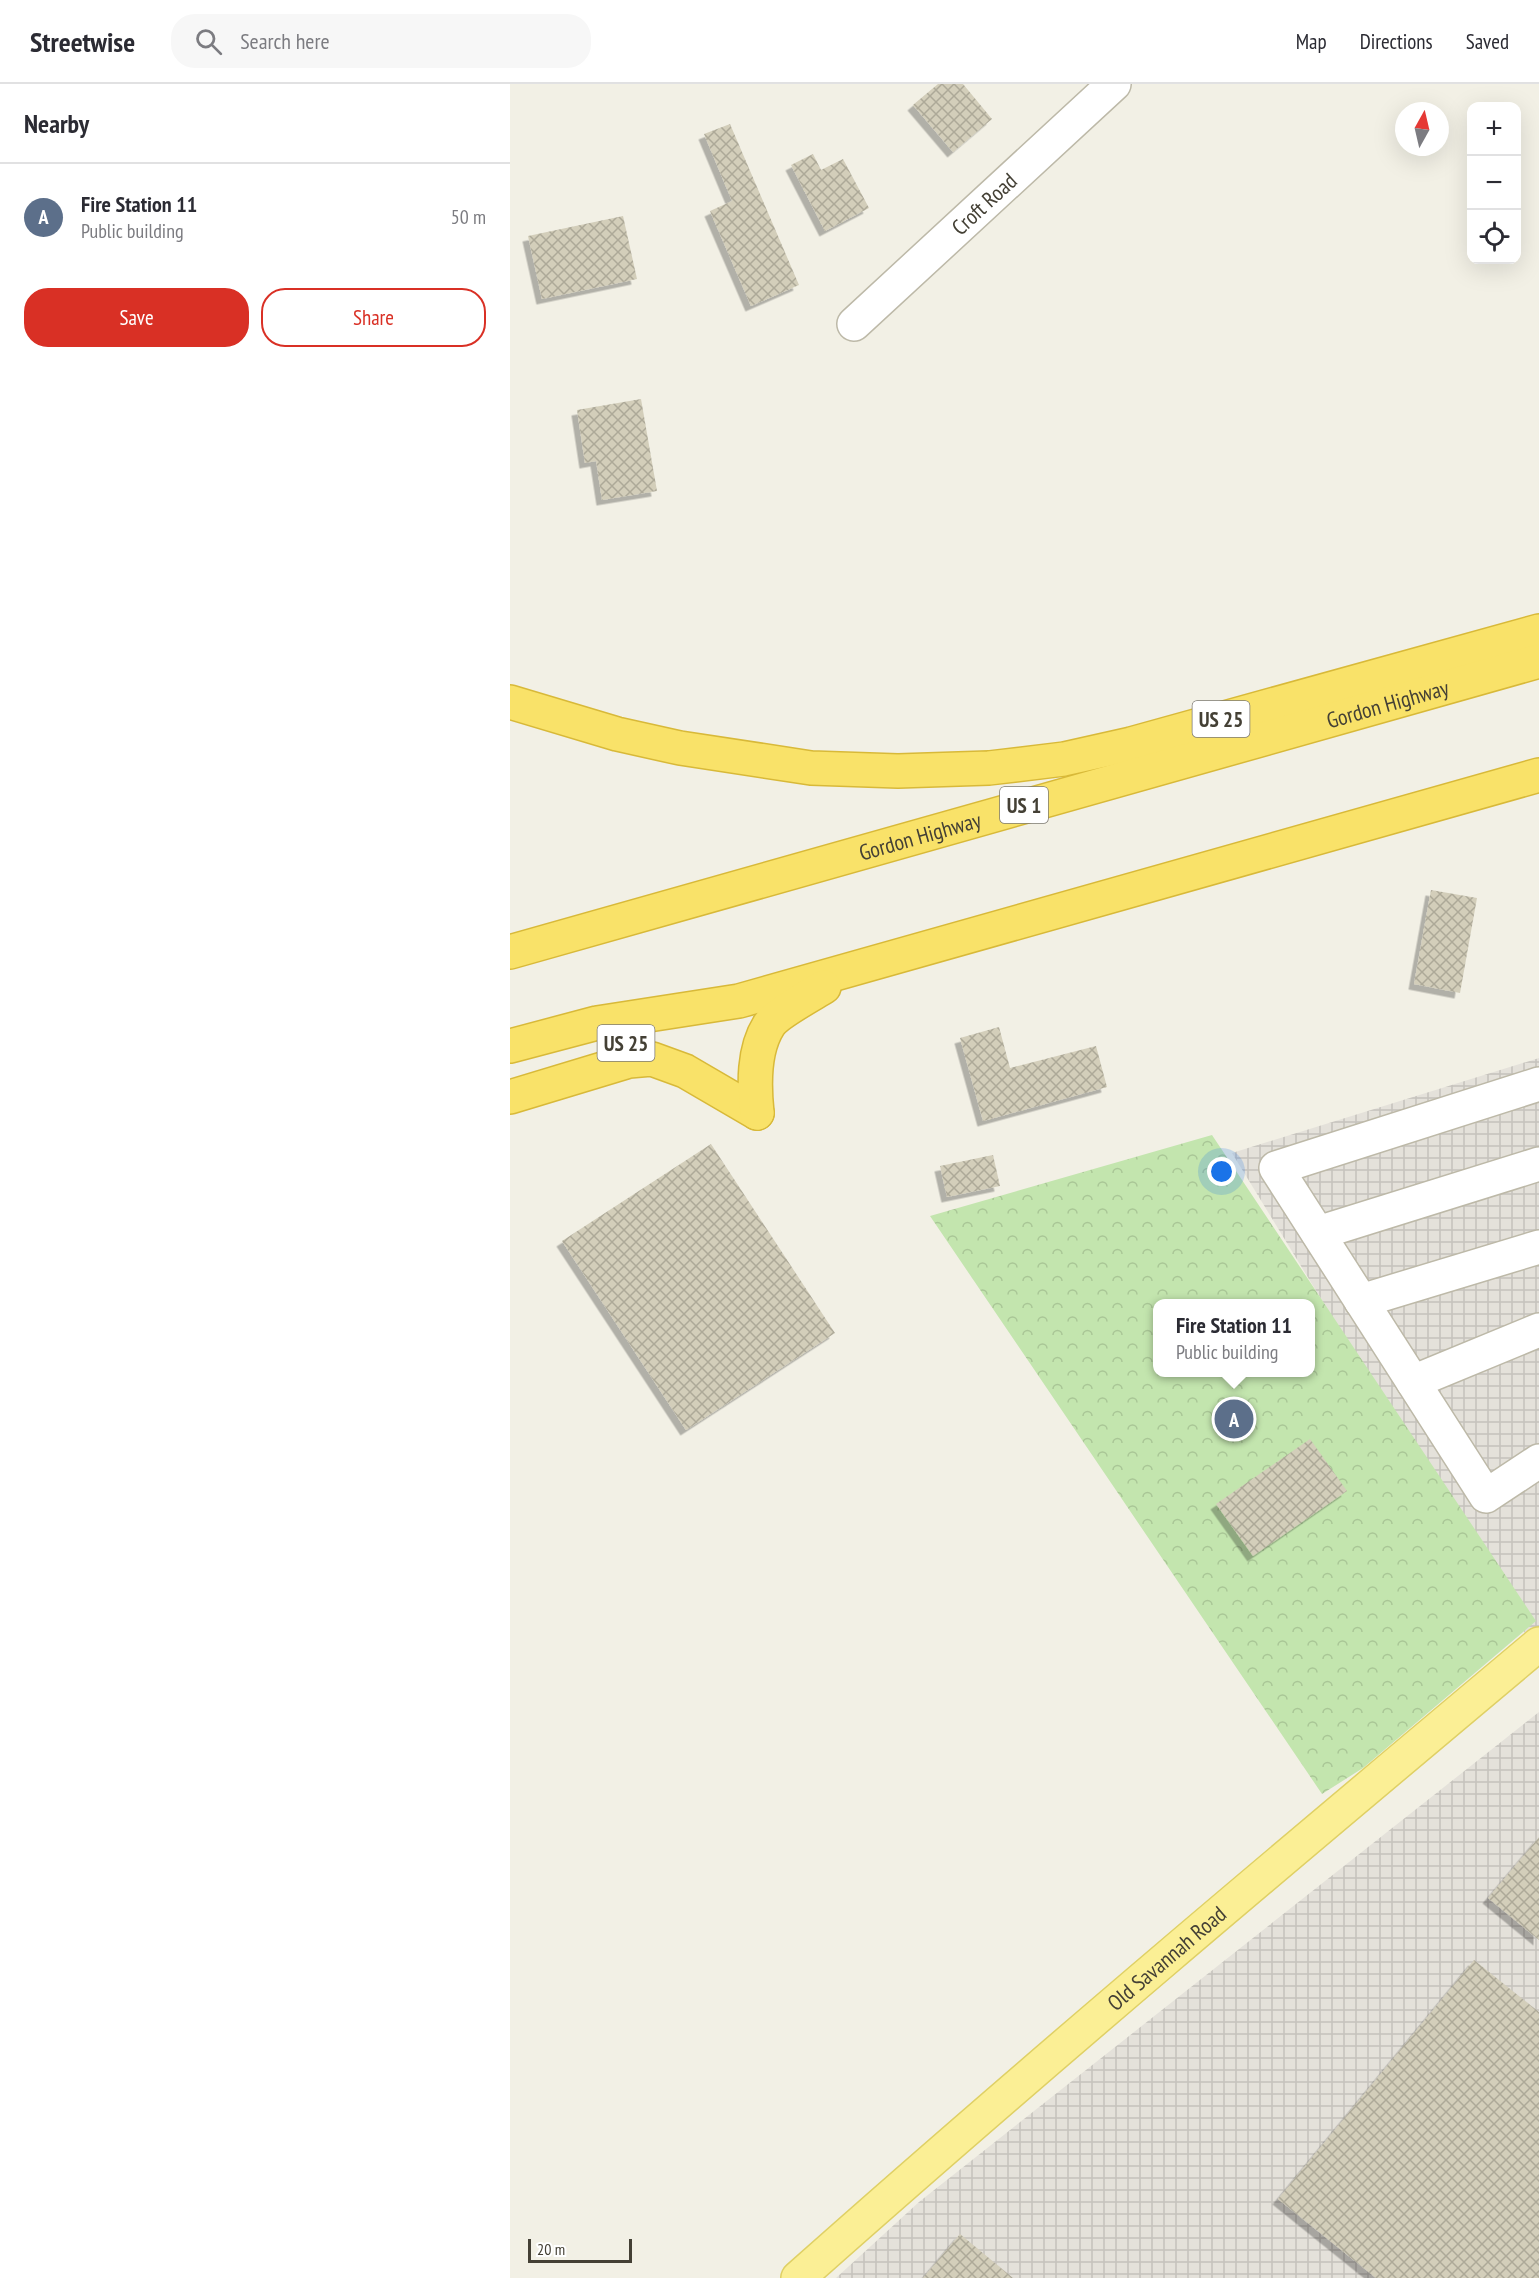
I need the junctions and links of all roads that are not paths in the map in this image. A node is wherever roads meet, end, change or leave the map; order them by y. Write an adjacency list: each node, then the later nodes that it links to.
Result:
1 (1114, 84): 2 (street, Croft Road)
2 (854, 324)
3 (1539, 631): 5 (highway, US 25)
4 (1539, 661): 7 (highway, Gordon Highway / US 1)
5 (510, 702)
6 (1539, 776): 8 (highway)
7 (510, 952)
8 (856, 968): 9 (highway); 13 (highway)
9 (739, 1001): 10 (highway); 11 (highway, US 25)
10 (510, 1046)
11 (510, 1080)
12 (1539, 1084): 15 (street)
13 (510, 1097)
14 (1539, 1164): 15 (street)
15 (1318, 1233): 17 (street)
16 (1539, 1247): 17 (street)
17 (1361, 1301): 19 (street)
18 (1539, 1330): 19 (street)
19 (1413, 1382): 20 (street)
20 (1539, 1461)
21 (1539, 1644): 22 (main road, Old Savannah Road)
22 (798, 2278)

